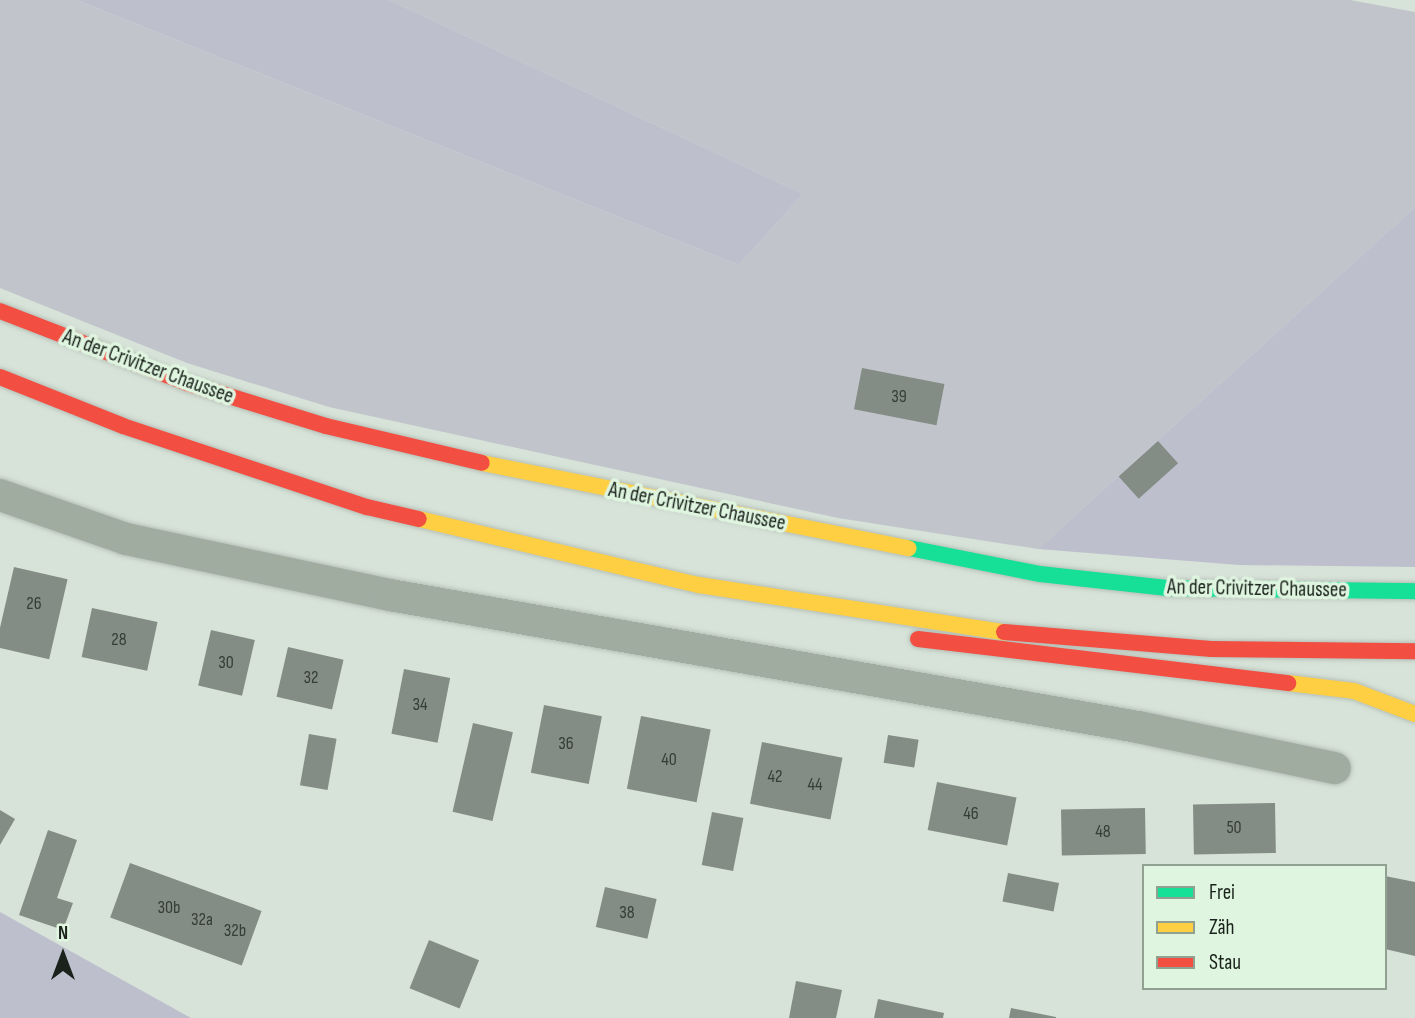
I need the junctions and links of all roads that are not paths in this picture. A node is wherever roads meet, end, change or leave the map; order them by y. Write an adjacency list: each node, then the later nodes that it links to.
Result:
1 (0, 311): 5 (main road, An der Crivitzer Chaussee)
2 (0, 377): 4 (main road)
3 (0, 495): 10 (street)
4 (699, 584): 6 (main road); 8 (main road)
5 (1415, 591)
6 (839, 625)
7 (905, 637): 9 (main road)
8 (1415, 651)
9 (1415, 714)
10 (1335, 768)

